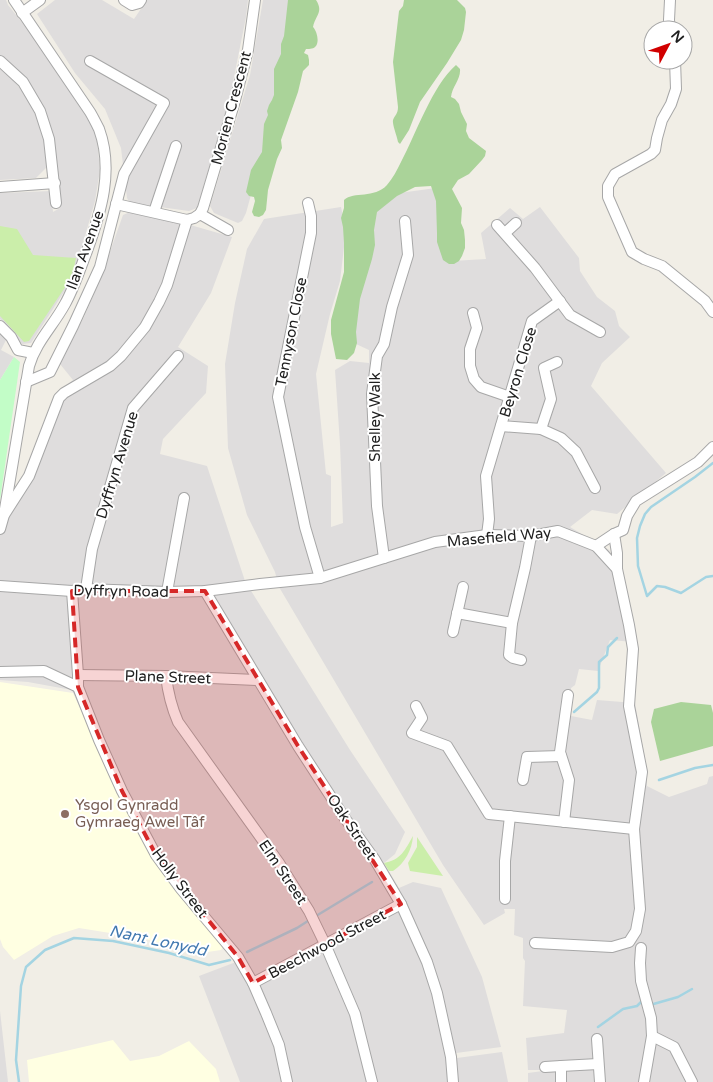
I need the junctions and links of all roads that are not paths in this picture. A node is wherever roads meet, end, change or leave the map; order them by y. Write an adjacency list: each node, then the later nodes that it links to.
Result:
1 (14, 0): 7 (street, Ilan Avenue)
2 (40, 0): 7 (street)
3 (124, 0): 4 (street)
4 (141, 0)
5 (255, 0): 19 (street, Morien Crescent)
6 (670, 0): 8 (street)
7 (22, 13): 31 (street, Ilan Avenue)
8 (668, 20)
9 (0, 61): 13 (street)
10 (90, 61): 17 (street)
11 (675, 70): 27 (street)
12 (176, 146): 18 (street)
13 (55, 183): 14 (street); 15 (street)
14 (0, 187)
15 (56, 203)
16 (308, 203): 49 (street, Tennyson Close)
17 (116, 204): 18 (street); 34 (street)
18 (154, 212): 20 (street)
19 (200, 214): 20 (street); 24 (street)
20 (187, 220): 41 (street)
21 (405, 221): 47 (street, Shelley Walk)
22 (516, 223): 25 (street)
23 (497, 225): 25 (street)
24 (228, 230)
25 (505, 233): 26 (street)
26 (560, 301): 30 (street); 35 (street, Beyron Close)
27 (713, 312)
28 (472, 313): 35 (street)
29 (0, 326): 31 (street)
30 (600, 332)
31 (33, 353): 34 (street, Ilan Avenue)
32 (178, 356): 53 (street, Dyffryn Avenue)
33 (558, 362): 37 (street)
34 (26, 382): 41 (street, Ilan Avenue)
35 (510, 397): 36 (street, Beyron Close)
36 (501, 426): 37 (street); 44 (street, Beyron Close)
37 (541, 429): 39 (street)
38 (713, 447): 43 (street)
39 (595, 482)
40 (184, 498): 55 (street)
41 (4, 514): 42 (street)
42 (0, 529)
43 (614, 534): 46 (street); 48 (street)
44 (487, 535): 45 (street, Masefield Way); 47 (street, Masefield Way)
45 (530, 536): 46 (street, Masefield Way); 58 (street)
46 (596, 546): 48 (street, Masefield Way)
47 (384, 558): 49 (street, Masefield Way)
48 (617, 569): 72 (street)
49 (320, 578): 51 (street, Masefield Way)
50 (0, 586): 54 (street, Dyffryn Road)
51 (241, 587): 56 (street, Dyffryn Road)
52 (463, 587): 57 (street)
53 (86, 589): 54 (street, Dyffryn Road); 55 (street, Dyffryn Road)
54 (72, 591): 62 (street, Holly Street)
55 (167, 592): 56 (street, Dyffryn Road)
56 (205, 592): 64 (street, Oak Street)
57 (457, 613): 58 (street); 59 (street)
58 (512, 623): 60 (street)
59 (453, 632)
60 (521, 660)
61 (0, 672): 65 (street)
62 (78, 675): 63 (street, Plane Street); 65 (street, Holly Street)
63 (166, 676): 64 (street, Plane Street); 76 (street, Elm Street)
64 (258, 680): 74 (street, Oak Street)
65 (78, 688): 78 (street, Holly Street)
66 (568, 695): 68 (street)
67 (416, 706): 70 (street)
68 (561, 756): 69 (street); 71 (street)
69 (523, 780)
70 (510, 816): 71 (street); 73 (street)
71 (564, 822): 72 (street)
72 (634, 829): 75 (street)
73 (505, 899)
74 (401, 904): 76 (street, Beechwood Street); 86 (street, Oak Street)
75 (535, 943)
76 (325, 944): 78 (street, Beechwood Street); 85 (street, Elm Street)
77 (641, 948): 79 (street)
78 (253, 983): 84 (street, Holly Street)
79 (652, 1036): 89 (street); 90 (street)
80 (597, 1039): 81 (street)
81 (598, 1064): 82 (street); 88 (street)
82 (560, 1066): 83 (street); 87 (street)
83 (545, 1067)
84 (287, 1082)
85 (372, 1082)
86 (452, 1082)
87 (561, 1082)
88 (600, 1082)
89 (644, 1082)
90 (692, 1082)

